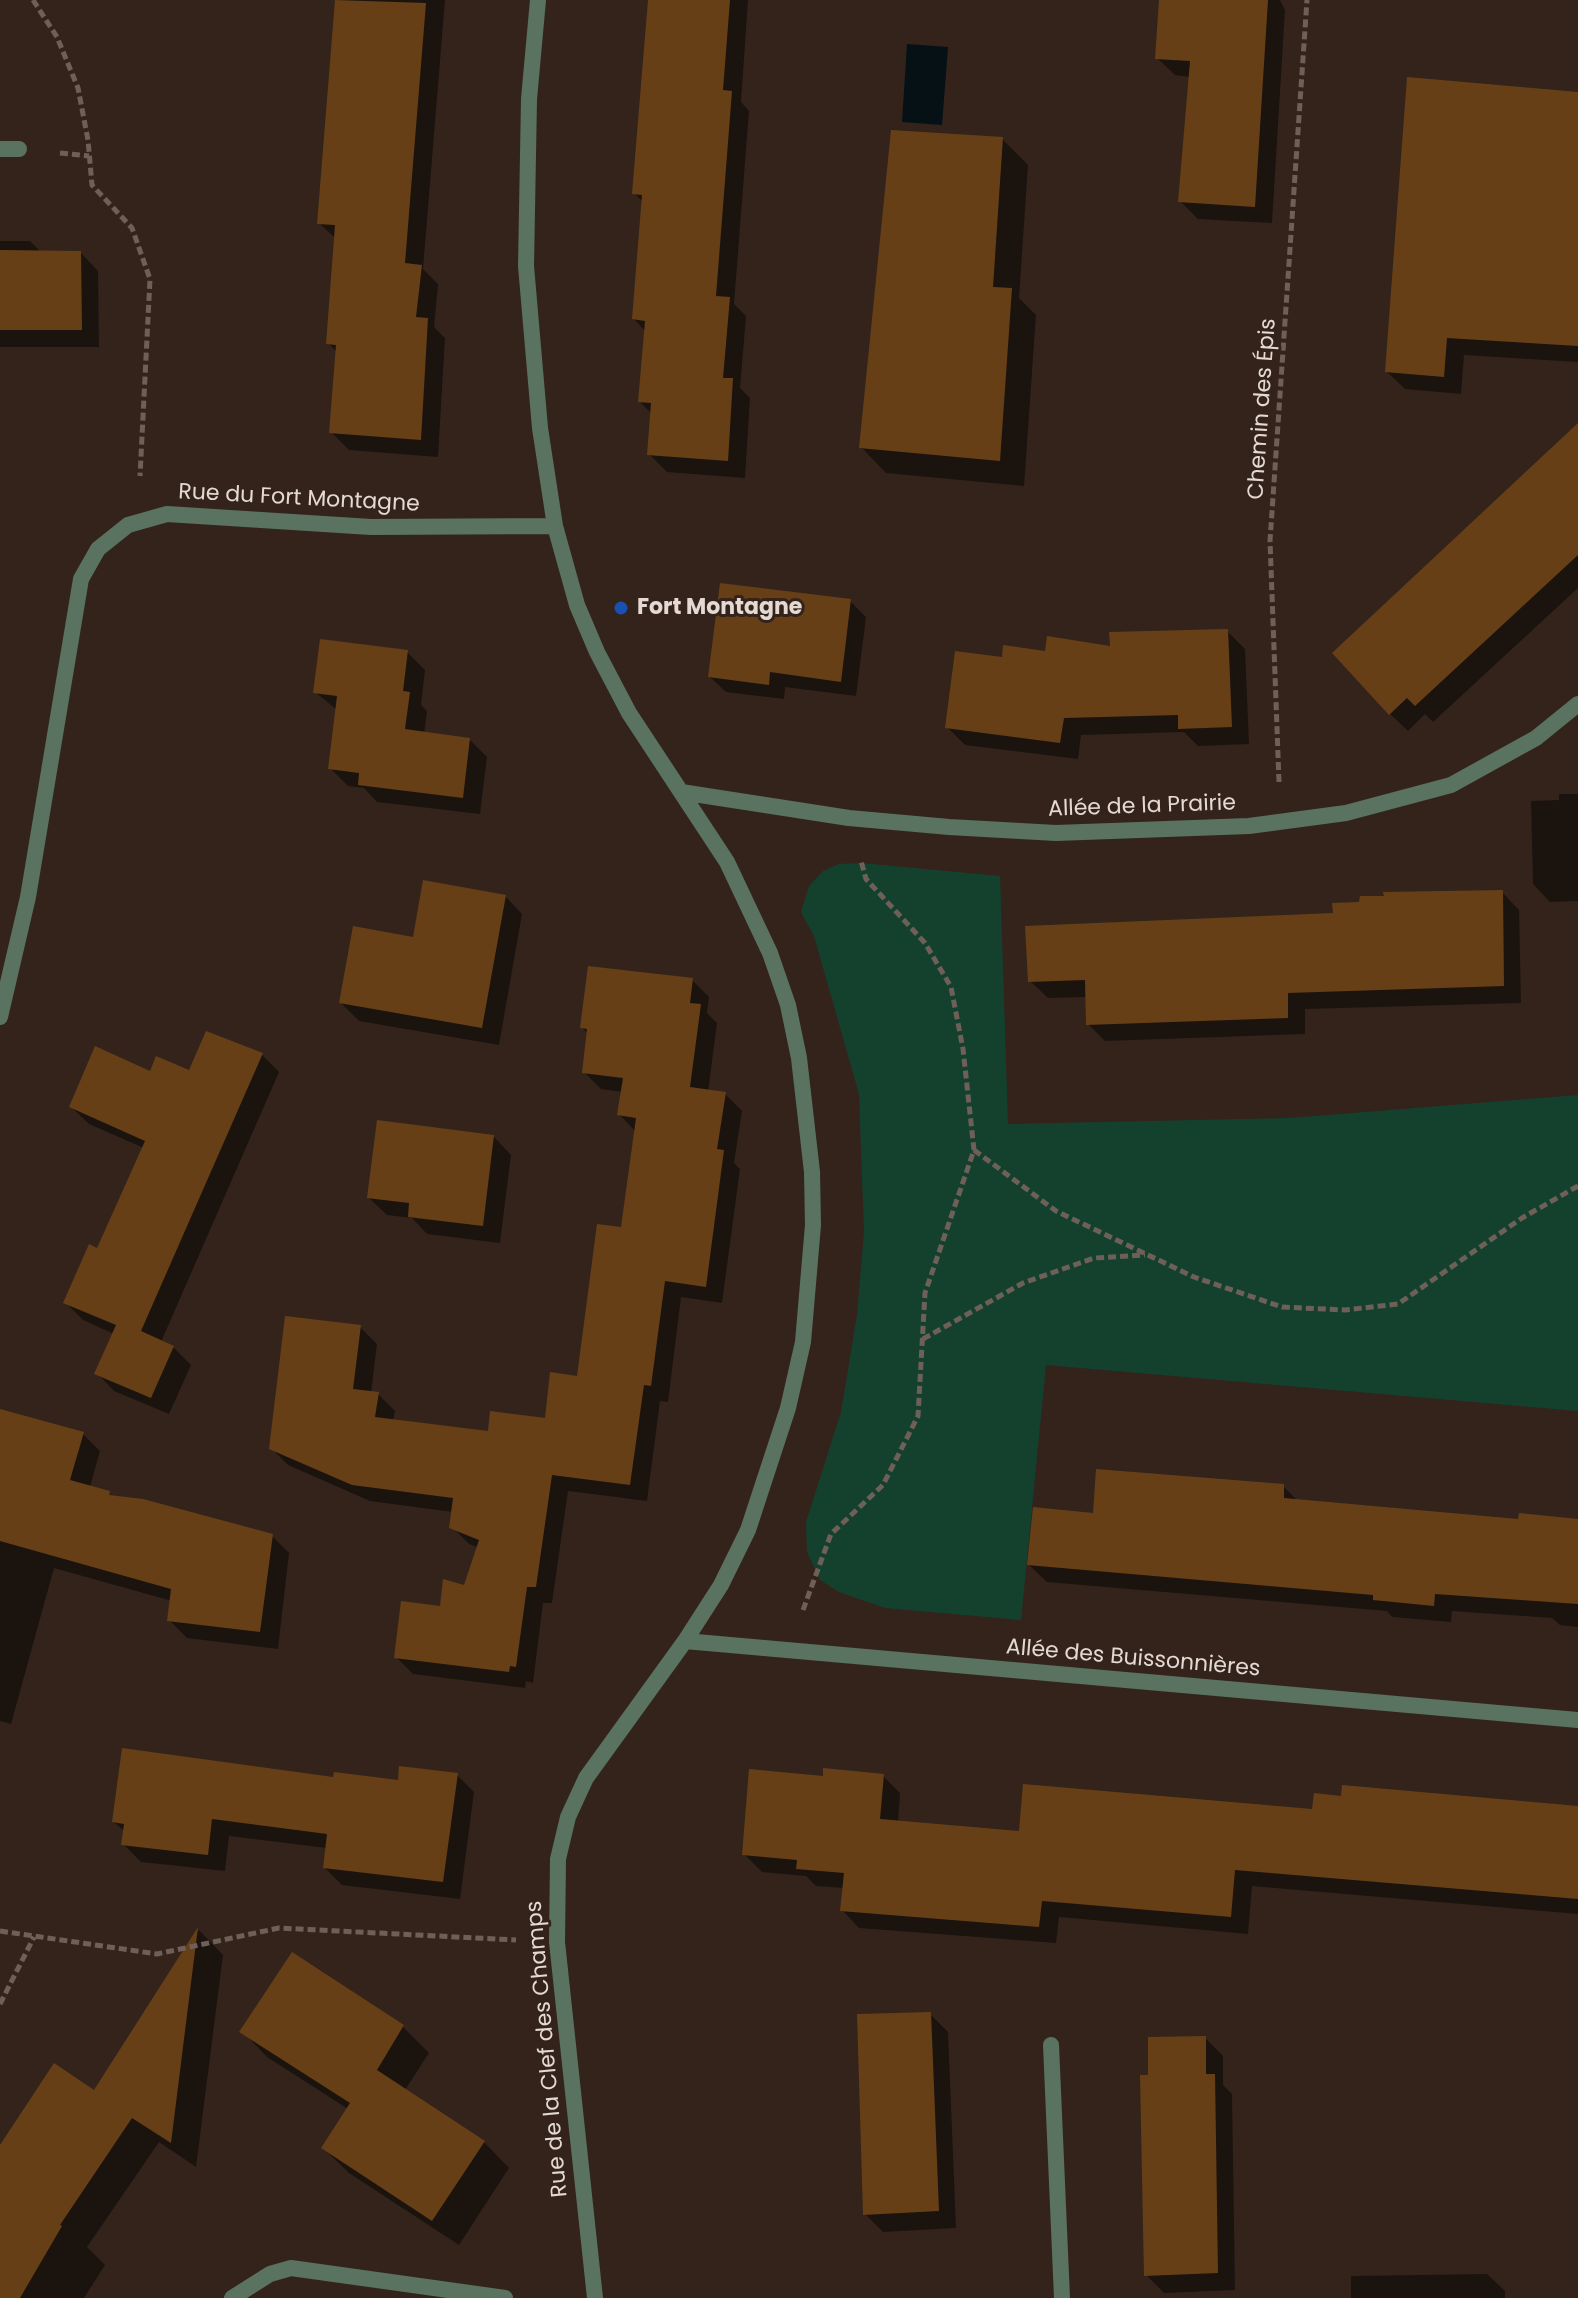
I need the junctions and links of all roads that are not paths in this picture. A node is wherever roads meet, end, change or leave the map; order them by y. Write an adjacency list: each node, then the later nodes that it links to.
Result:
1 (538, 0): 4 (street, Rue de la Clef des Champs)
2 (0, 149): 3 (street)
3 (19, 149)
4 (555, 526): 6 (street, Rue de la Clef des Champs); 7 (street, Rue du Fort Montagne)
5 (1578, 704): 6 (street, Allée de la Prairie)
6 (681, 792): 8 (street, Rue de la Clef des Champs)
7 (0, 1017)
8 (685, 1641): 9 (street, Allée des Buissonnières); 13 (street, Rue de la Clef des Champs)
9 (1578, 1720)
10 (1051, 2045): 14 (street)
11 (232, 2298): 12 (street)
12 (505, 2298)
13 (595, 2298)
14 (1062, 2298)

